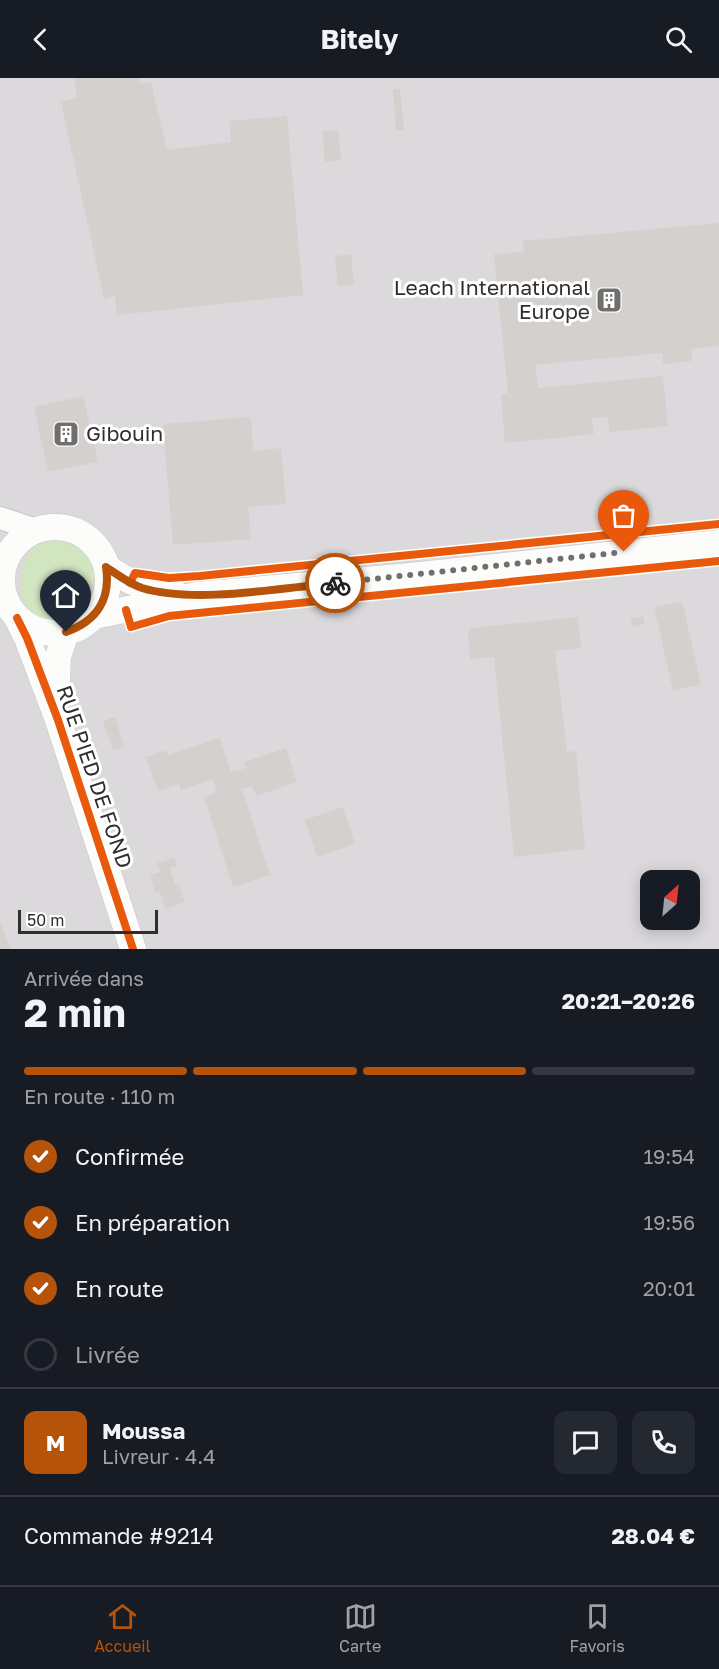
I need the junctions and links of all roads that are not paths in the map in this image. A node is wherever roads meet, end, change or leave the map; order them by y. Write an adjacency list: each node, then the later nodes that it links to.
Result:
1 (0, 518): 2 (street)
2 (36, 530): 4 (main road); 5 (main road)
3 (719, 543): 6 (main road)
4 (2, 560): 8 (main road)
5 (106, 567): 6 (main road); 7 (main road)
6 (197, 595): 7 (main road)
7 (94, 616): 9 (main road)
8 (17, 618): 9 (main road); 10 (main road, RUE PIED DE FOND)
9 (66, 632): 10 (main road, RUE PIED DE FOND)
10 (58, 720): 11 (main road, RUE PIED DE FOND)
11 (133, 949)

